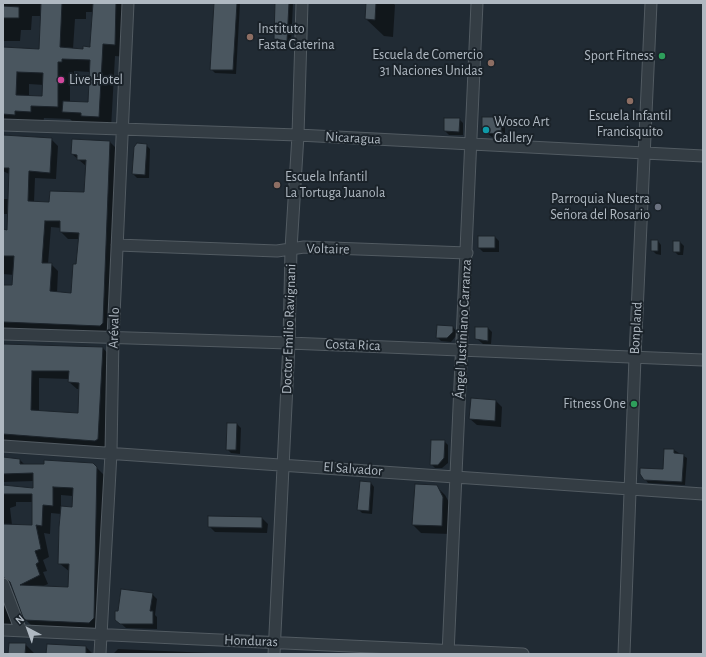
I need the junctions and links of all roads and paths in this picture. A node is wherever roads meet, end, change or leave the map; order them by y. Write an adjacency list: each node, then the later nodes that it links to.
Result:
1 (128, 3): 6 (street, Arévalo)
2 (302, 3): 7 (street, Doctor Emilio Ravignani)
3 (477, 3): 8 (street, Ángel Justiniano Carranza)
4 (651, 3): 9 (street, Bonpland)
5 (3, 125): 6 (street, Nicaragua)
6 (122, 130): 7 (street, Nicaragua); 11 (street, Arévalo)
7 (298, 135): 8 (street, Nicaragua); 12 (street, Doctor Emilio Ravignani)
8 (470, 144): 9 (street, Nicaragua); 13 (street, Ángel Justiniano Carranza)
9 (645, 153): 10 (street, Nicaragua); 18 (street, Bonpland)
10 (703, 156)
11 (117, 245): 12 (street, Voltaire); 15 (street, Arévalo)
12 (291, 249): 13 (street, Voltaire); 16 (street, Doctor Emilio Ravignani)
13 (467, 254): 17 (street, Ángel Justiniano Carranza)
14 (3, 334): 15 (street, Costa Rica)
15 (113, 338): 16 (street, Costa Rica); 21 (street, Arévalo)
16 (289, 343): 17 (street, Costa Rica); 22 (street, Doctor Emilio Ravignani)
17 (461, 350): 18 (street, Costa Rica); 23 (street, Ángel Justiniano Carranza)
18 (634, 357): 19 (street, Costa Rica); 24 (street, Bonpland)
19 (703, 360)
20 (3, 446): 21 (street, El Salvador)
21 (111, 453): 22 (street, El Salvador); 29 (street, Arévalo)
22 (283, 464): 23 (street, El Salvador); 30 (street, Doctor Emilio Ravignani)
23 (456, 477): 24 (street, El Salvador); 31 (street, Ángel Justiniano Carranza)
24 (630, 488): 25 (street, El Salvador); 35 (street, Bonpland)
25 (703, 494)
26 (3, 584): 28 (street)
27 (3, 630): 28 (street, Honduras)
28 (21, 631): 29 (street, Honduras)
29 (100, 636): 30 (street, Honduras); 32 (street, Arévalo)
30 (274, 642): 31 (street, Honduras); 33 (street, Doctor Emilio Ravignani)
31 (448, 652): 34 (street, Honduras)
32 (100, 654)
33 (274, 654)
34 (523, 654)
35 (624, 654)

